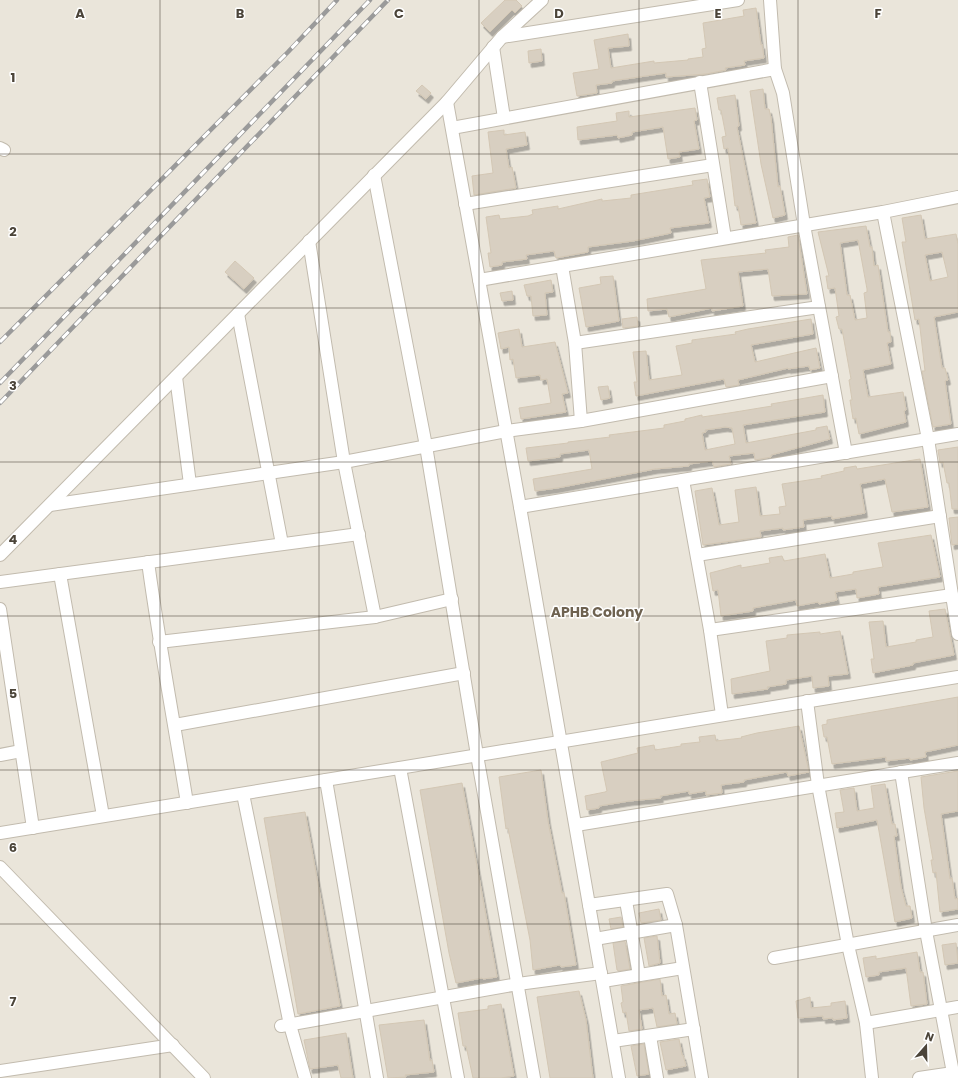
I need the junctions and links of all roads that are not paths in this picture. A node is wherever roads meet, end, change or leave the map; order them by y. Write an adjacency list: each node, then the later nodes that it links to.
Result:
1 (542, 0): 4 (street)
2 (738, 0): 4 (street)
3 (770, 0): 6 (street)
4 (502, 37): 5 (street)
5 (493, 47): 8 (street); 9 (street)
6 (775, 69): 7 (street); 16 (street)
7 (700, 82): 9 (street); 11 (street)
8 (447, 102): 10 (street); 12 (street)
9 (504, 118): 10 (street)
10 (452, 128): 14 (street)
11 (713, 165): 14 (street); 17 (street)
12 (374, 176): 18 (street); 30 (street)
13 (958, 197): 15 (street)
14 (465, 204): 20 (street)
15 (883, 212): 16 (street); 29 (street)
16 (804, 225): 17 (street); 21 (street)
17 (725, 238): 19 (street)
18 (309, 242): 22 (street); 32 (street)
19 (562, 266): 20 (street); 23 (street)
20 (479, 280): 27 (street)
21 (819, 307): 23 (street); 24 (street)
22 (238, 314): 25 (street); 33 (street)
23 (575, 343): 26 (street)
24 (832, 376): 26 (street); 31 (street)
25 (176, 377): 35 (street); 36 (street)
26 (582, 421): 27 (street)
27 (506, 431): 30 (street); 37 (street)
28 (958, 434): 29 (street)
29 (928, 439): 31 (street); 38 (street)
30 (426, 446): 32 (street); 47 (street)
31 (846, 453): 34 (street)
32 (344, 462): 33 (street); 39 (street)
33 (269, 473): 35 (street); 40 (street)
34 (683, 480): 37 (street); 42 (street)
35 (190, 484): 36 (street)
36 (50, 505): 41 (street)
37 (520, 508): 59 (street)
38 (940, 516): 42 (street); 46 (street)
39 (359, 534): 40 (street); 49 (street)
40 (282, 544): 43 (street)
41 (0, 555)
42 (697, 555): 50 (street)
43 (148, 562): 44 (street); 52 (street)
44 (60, 574): 45 (street); 70 (street)
45 (0, 582)
46 (952, 595): 50 (street); 51 (street)
47 (452, 599): 49 (street); 53 (street)
48 (0, 609): 54 (street)
49 (376, 617): 52 (street)
50 (710, 630): 57 (street)
51 (958, 634)
52 (159, 642): 58 (street)
53 (464, 673): 58 (street); 62 (street)
54 (5, 676): 60 (street)
55 (958, 677): 56 (street)
56 (807, 701): 57 (street); 67 (street)
57 (722, 715): 59 (street)
58 (175, 725): 69 (street)
59 (561, 741): 62 (street); 71 (street)
60 (21, 751): 61 (street); 72 (street)
61 (0, 755)
62 (477, 755): 64 (street); 87 (street)
63 (958, 763): 65 (street)
64 (400, 768): 66 (street); 88 (street)
65 (901, 772): 67 (street); 79 (street)
66 (326, 780): 68 (street); 91 (street)
67 (818, 785): 71 (street); 82 (street)
68 (243, 794): 69 (street); 93 (street)
69 (186, 803): 70 (street)
70 (103, 816): 72 (street)
71 (576, 825): 76 (street)
72 (33, 828): 73 (street)
73 (0, 833)
74 (0, 867): 97 (street)
75 (626, 901): 76 (street); 77 (street); 80 (street)
76 (589, 905): 81 (street)
77 (676, 925): 80 (street); 84 (street)
78 (958, 925): 79 (street)
79 (926, 931): 82 (street); 90 (street)
80 (632, 932): 81 (street); 85 (street)
81 (595, 939): 86 (street)
82 (848, 945): 83 (street); 92 (street)
83 (774, 958)
84 (683, 968): 85 (street); 94 (street)
85 (639, 975): 86 (street)
86 (602, 977): 87 (street); 96 (street)
87 (518, 984): 88 (street); 104 (street)
88 (444, 997): 91 (street); 103 (street)
89 (958, 1007): 90 (street)
90 (941, 1010): 92 (street); 99 (street)
91 (365, 1011): 93 (street); 102 (street)
92 (866, 1023): 108 (street)
93 (286, 1025): 101 (street)
94 (694, 1029): 95 (street); 107 (street)
95 (650, 1036): 96 (street); 106 (street)
96 (613, 1041): 105 (street)
97 (173, 1045): 98 (street); 100 (street)
98 (0, 1071)
99 (953, 1076): 109 (street)
100 (204, 1078)
101 (305, 1078)
102 (377, 1078)
103 (458, 1078)
104 (534, 1078)
105 (619, 1078)
106 (657, 1078)
107 (702, 1078)
108 (872, 1078)
109 (919, 1078)

